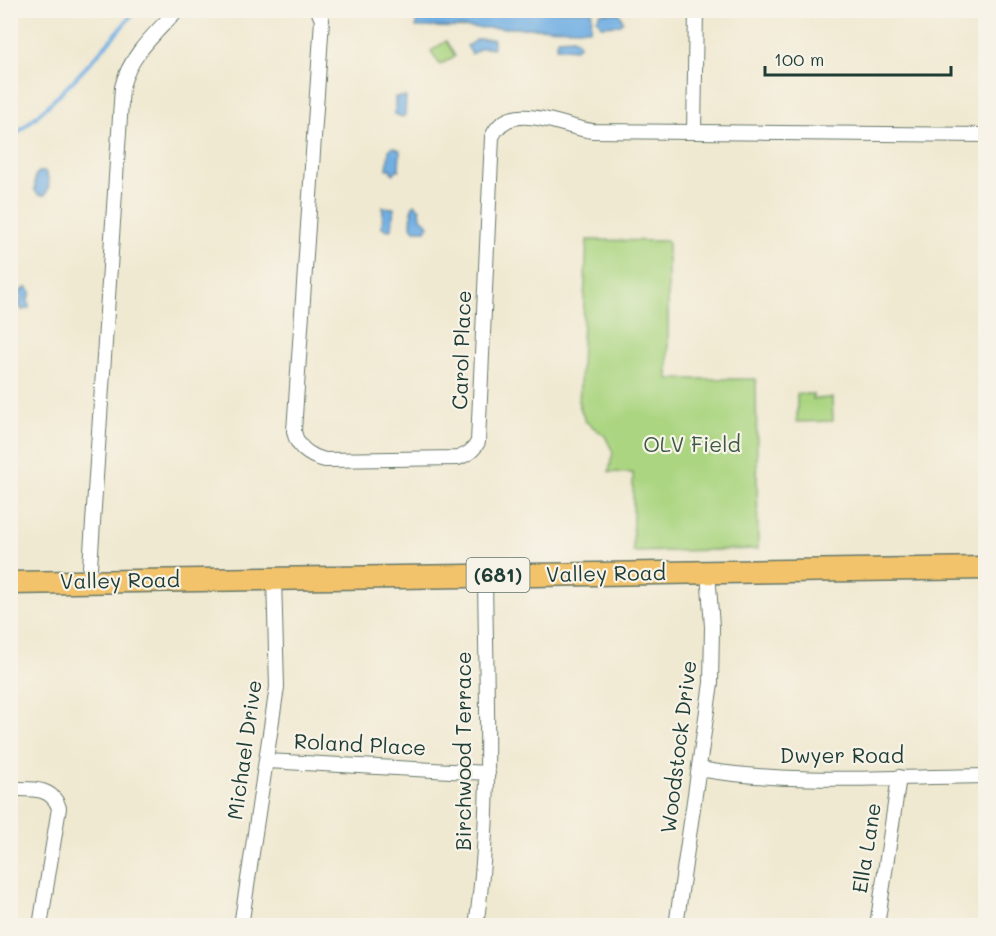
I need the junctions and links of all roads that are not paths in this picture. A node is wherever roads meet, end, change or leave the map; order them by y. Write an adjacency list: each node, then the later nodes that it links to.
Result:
1 (177, 10): 10 (street)
2 (318, 10): 4 (street, Carol Place)
3 (696, 10): 4 (street)
4 (694, 132): 5 (street, Carol Place)
5 (986, 135)
6 (986, 568): 7 (main road, Valley Road / (681))
7 (708, 572): 8 (main road, Valley Road / (681)); 13 (street, Woodstock Drive)
8 (485, 575): 9 (main road, Valley Road / (681)); 14 (street, Birchwood Terrace)
9 (274, 578): 10 (main road, Valley Road / (681)); 12 (street, Michael Drive)
10 (89, 582): 11 (main road, Valley Road / (681))
11 (10, 583)
12 (267, 761): 14 (street, Roland Place); 19 (street, Michael Drive)
13 (699, 769): 15 (street, Dwyer Road); 21 (street, Woodstock Drive)
14 (488, 773): 20 (street, Birchwood Terrace)
15 (899, 777): 16 (street, Dwyer Road); 22 (street, Ella Lane)
16 (986, 777)
17 (15, 789): 18 (street)
18 (40, 926)
19 (241, 926)
20 (476, 926)
21 (676, 926)
22 (877, 926)

